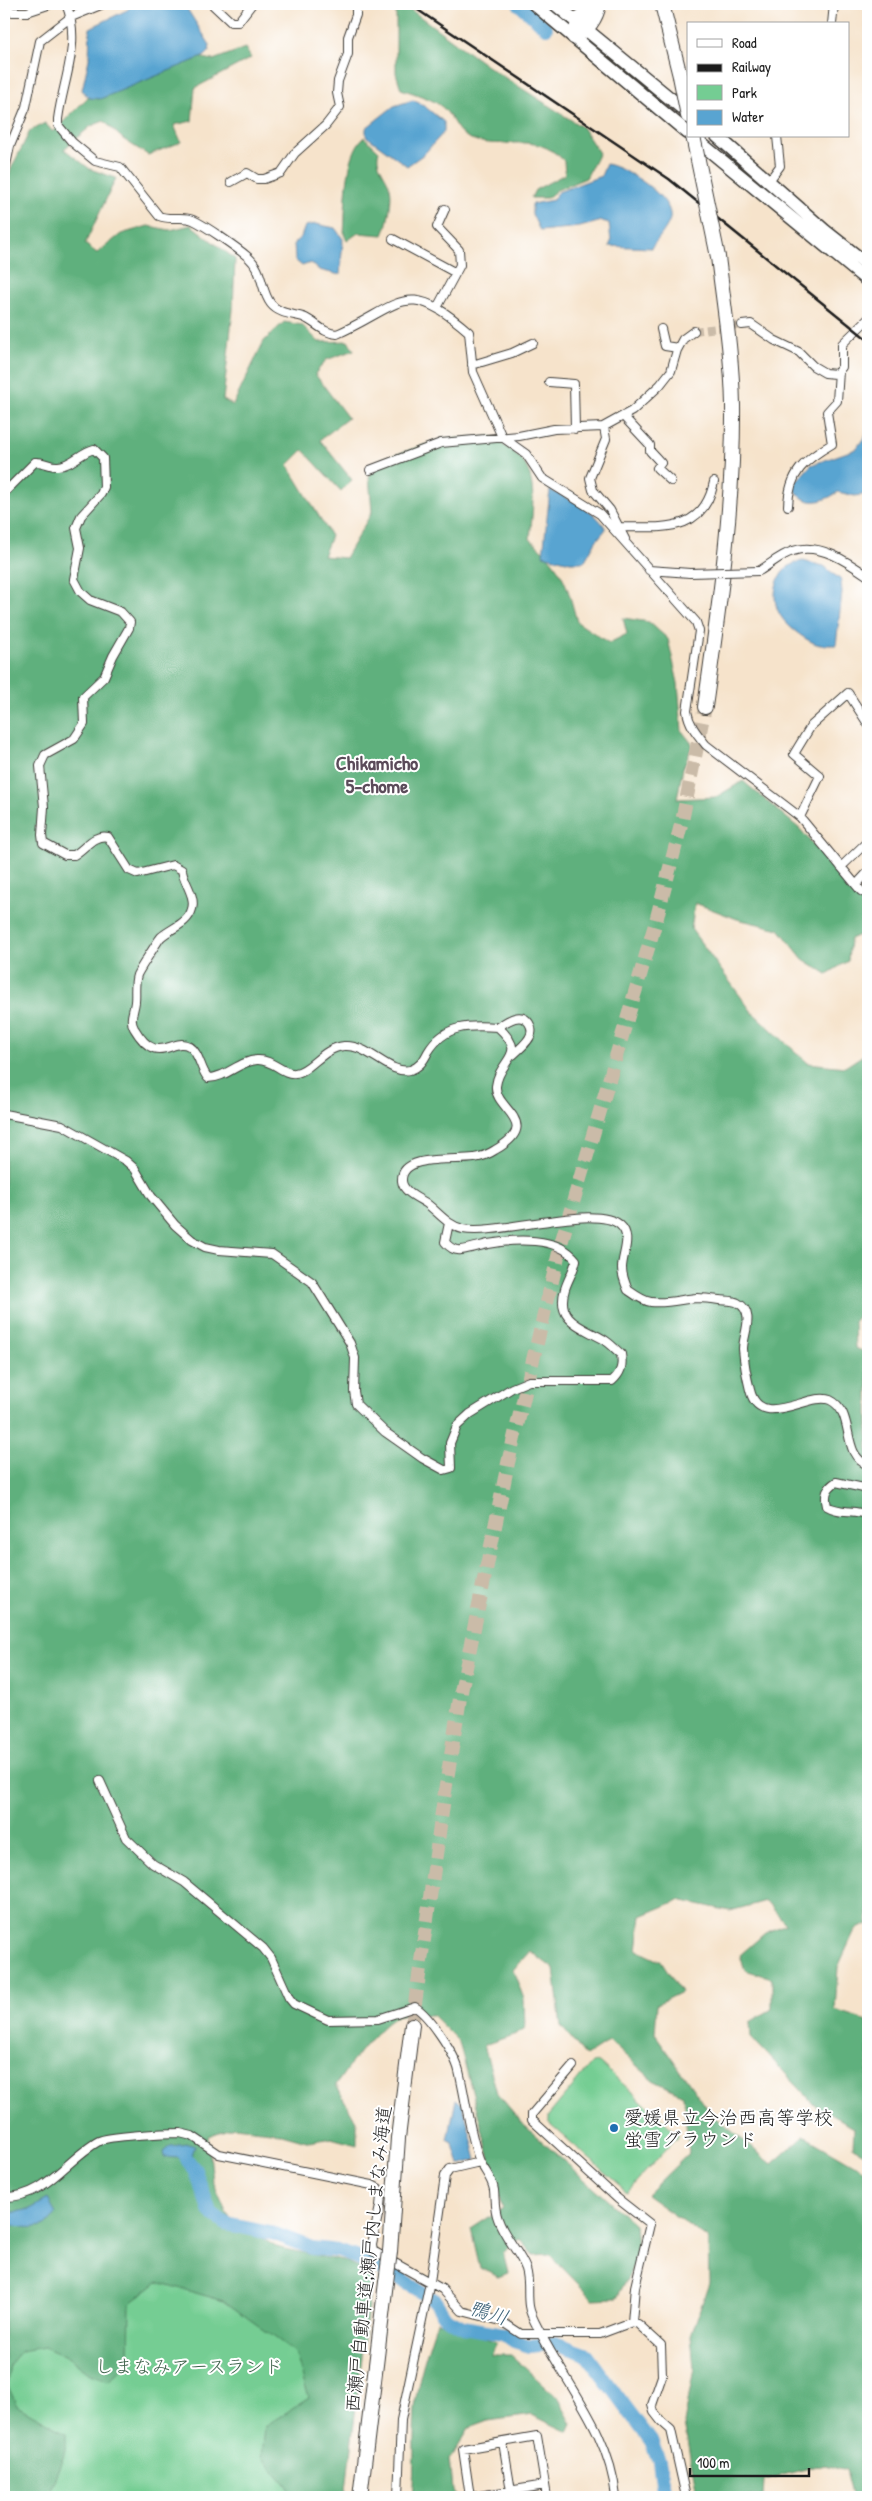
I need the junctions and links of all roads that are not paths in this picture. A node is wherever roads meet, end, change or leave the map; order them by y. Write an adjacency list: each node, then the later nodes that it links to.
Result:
1 (4, 4): 2 (street)
2 (51, 4)
3 (66, 4): 14 (street)
4 (103, 4): 14 (street)
5 (212, 4): 6 (street)
6 (252, 4)
7 (356, 4): 26 (street)
8 (534, 4): 16 (highway)
9 (555, 4): 16 (highway)
10 (589, 4): 16 (highway)
11 (599, 4): 16 (highway)
12 (662, 4): 17 (highway, bridge)
13 (834, 4): 15 (street)
14 (71, 17): 24 (street); 32 (street)
15 (832, 22)
16 (579, 30): 18 (highway); 19 (highway)
17 (687, 109)
18 (687, 113)
19 (687, 132)
20 (692, 138): 55 (highway, bridge)
21 (694, 138): 31 (highway)
22 (719, 138): 25 (highway)
23 (777, 138): 25 (street)
24 (4, 174)
25 (768, 181): 29 (highway)
26 (231, 182)
27 (445, 209): 30 (street)
28 (393, 239): 30 (street)
29 (868, 265)
30 (456, 274): 32 (street)
31 (868, 281)
32 (438, 306): 39 (street)
33 (868, 319): 40 (street)
34 (742, 325): 40 (street)
35 (660, 329): 38 (street)
36 (694, 331): 38 (street)
37 (533, 342): 39 (street)
38 (678, 348): 42 (street)
39 (472, 365): 45 (street)
40 (839, 371): 50 (street)
41 (549, 382): 44 (street)
42 (623, 416): 43 (street); 47 (street)
43 (604, 427): 44 (street); 51 (street)
44 (575, 429): 45 (street)
45 (502, 437): 46 (street); 52 (street)
46 (370, 470)
47 (671, 481)
48 (714, 482): 51 (street)
49 (4, 493): 63 (street)
50 (788, 506)
51 (620, 527): 52 (street)
52 (627, 543): 53 (street)
53 (649, 570): 54 (street, bridge); 57 (street)
54 (868, 576)
55 (705, 707)
56 (868, 724): 57 (street)
57 (800, 817): 59 (street)
58 (868, 841): 59 (street)
59 (841, 867): 61 (street)
60 (868, 872): 61 (street)
61 (856, 885): 62 (street)
62 (868, 895)
63 (498, 1027): 64 (street); 64 (street)
64 (513, 1055): 66 (street)
65 (4, 1114): 66 (street)
66 (448, 1222): 67 (street)
67 (868, 1465)
68 (868, 1488): 69 (street)
69 (868, 1515)
70 (100, 1781): 73 (street)
71 (412, 2025): 81 (highway, 西瀬戸自動車道;瀬戸内しまなみ海道, bridge)
72 (573, 2066): 76 (street)
73 (480, 2162): 75 (street); 77 (street)
74 (4, 2197): 75 (street)
75 (430, 2282): 77 (street); 82 (street)
76 (632, 2322): 77 (street); 86 (street)
77 (541, 2334): 85 (street)
78 (502, 2442): 79 (street); 80 (street); 83 (street)
79 (545, 2485): 80 (street); 84 (street)
80 (511, 2494): 83 (street)
81 (360, 2497)
82 (398, 2497)
83 (472, 2497)
84 (547, 2497)
85 (616, 2497)
86 (686, 2497)

